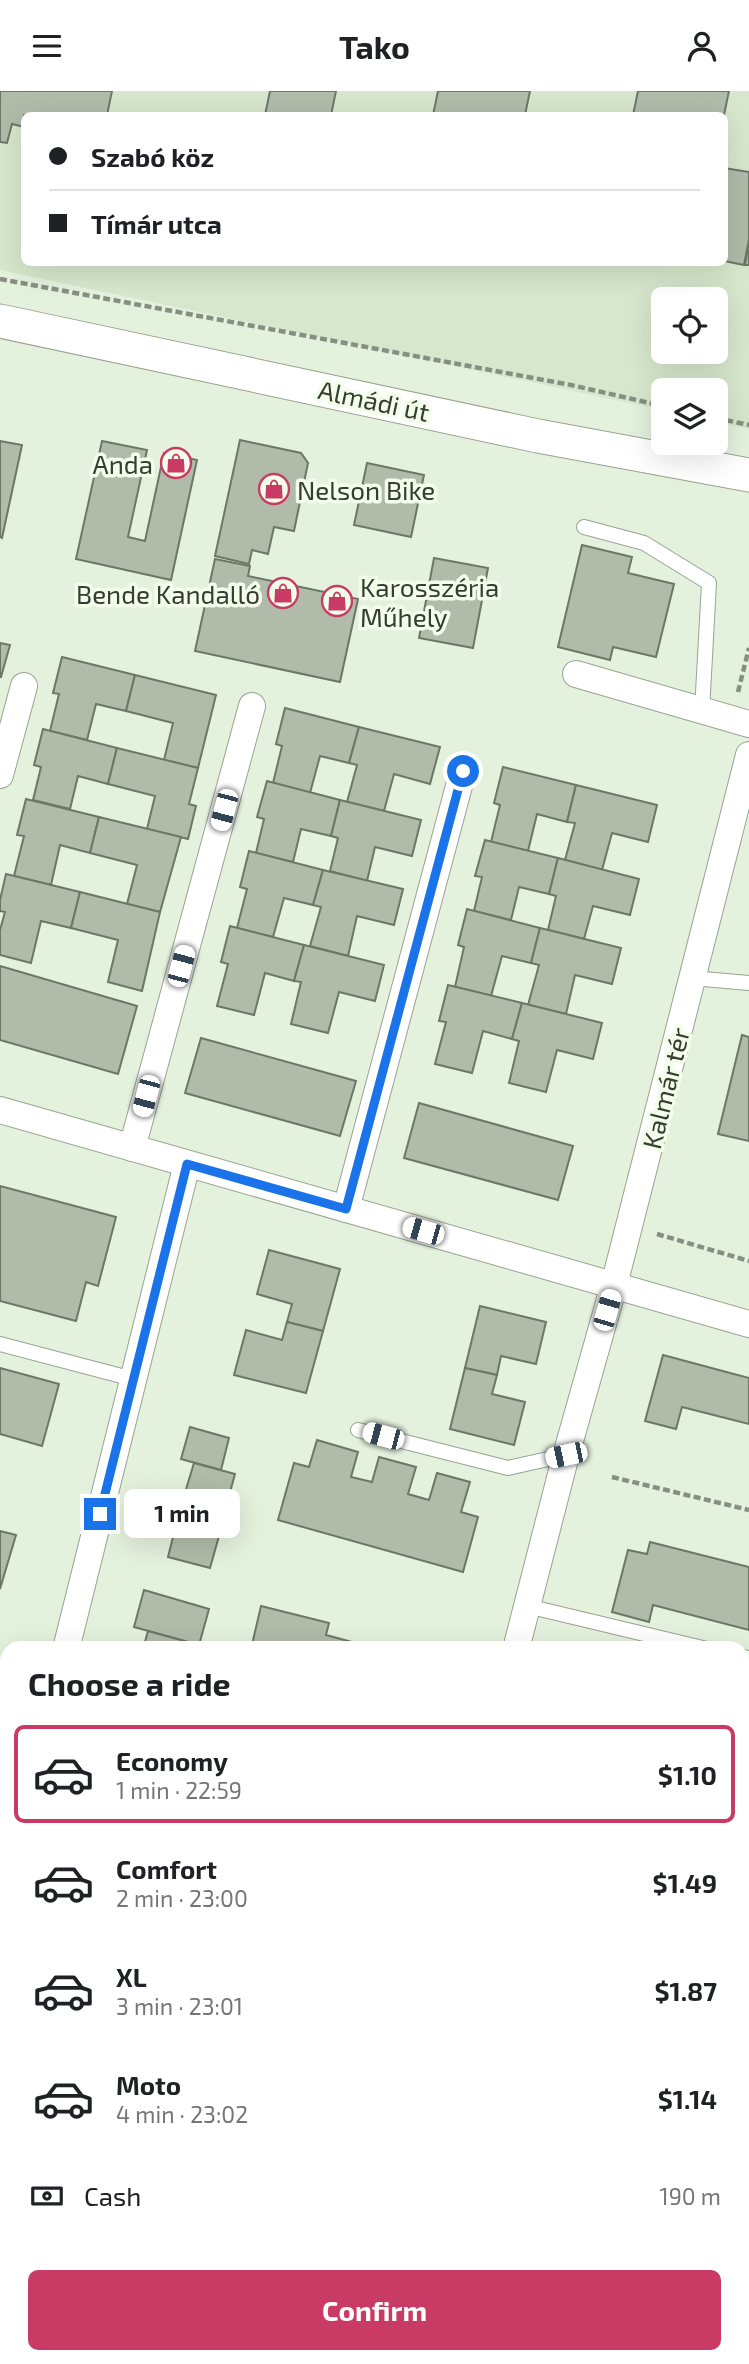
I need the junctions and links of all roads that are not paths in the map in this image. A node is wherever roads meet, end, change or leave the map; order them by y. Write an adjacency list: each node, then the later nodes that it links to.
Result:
1 (0, 321): 2 (street, Almádi út)
2 (749, 475)
3 (584, 527): 7 (lane)
4 (576, 674): 7 (street)
5 (24, 686): 11 (street)
6 (253, 706): 16 (street)
7 (702, 711): 8 (street)
8 (740, 721)
9 (749, 755): 12 (street, Kalmár tér)
10 (463, 771): 18 (street)
11 (0, 775)
12 (746, 783): 13 (street, Kalmár tér)
13 (692, 978): 14 (lane); 19 (street, Kalmár tér)
14 (749, 983)
15 (0, 1110): 16 (street)
16 (132, 1148): 17 (street)
17 (187, 1164): 18 (street); 22 (street)
18 (346, 1209): 19 (street)
19 (614, 1285): 20 (street); 24 (street, Kalmár tér)
20 (749, 1324)
21 (0, 1344): 22 (lane)
22 (133, 1379): 26 (street)
23 (358, 1430): 24 (lane)
24 (566, 1455): 25 (street, Kalmár tér)
25 (527, 1606): 27 (street, Kalmár tér); 28 (lane)
26 (68, 1641)
27 (518, 1641)
28 (674, 1641)

